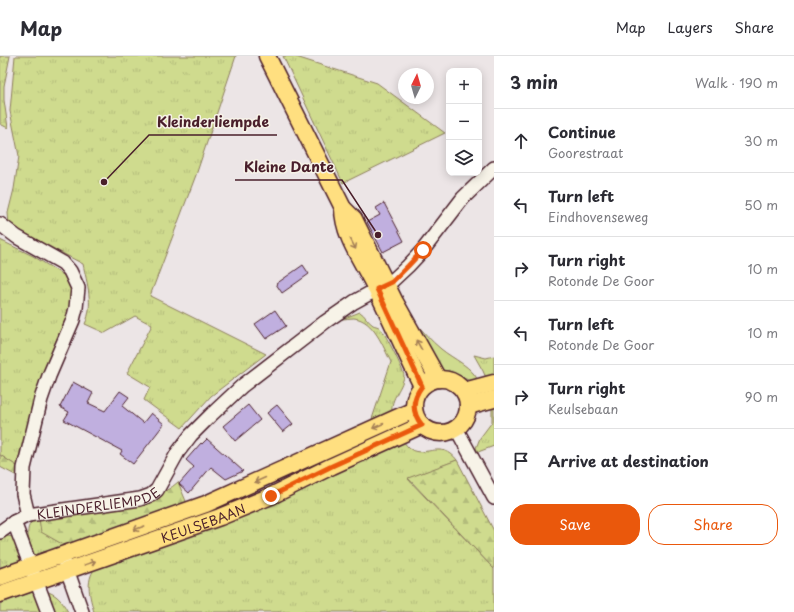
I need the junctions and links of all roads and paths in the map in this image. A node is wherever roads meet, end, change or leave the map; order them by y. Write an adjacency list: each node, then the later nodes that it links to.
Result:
1 (267, 56): 4 (main road)
2 (494, 168): 4 (street, KLEINDERLIEMPDE)
3 (0, 224): 14 (street, KLEINDERLIEMPDE)
4 (381, 287): 5 (main road, one-way to 4); 7 (main road); 14 (street, KLEINDERLIEMPDE)
5 (438, 379): 7 (main road); 8 (main road)
6 (494, 383): 8 (main road)
7 (422, 386): 10 (main road)
8 (466, 398): 9 (main road); 12 (main road)
9 (494, 399)
10 (414, 410): 11 (main road); 17 (main road, KEULSEBAAN, one-way to 17)
11 (422, 425): 12 (main road); 17 (main road, KEULSEBAAN, one-way to 11)
12 (456, 428): 13 (street)
13 (494, 498)
14 (28, 514): 15 (street)
15 (14, 522): 16 (street); 18 (street)
16 (0, 532)
17 (65, 563): 18 (main road, KEULSEBAAN); 20 (main road, KEULSEBAAN); 23 (street)
18 (32, 566): 19 (main road, KEULSEBAAN); 20 (street)
19 (0, 577)
20 (37, 581): 21 (main road, KEULSEBAAN); 22 (street)
21 (0, 594)
22 (48, 612)
23 (82, 612)

